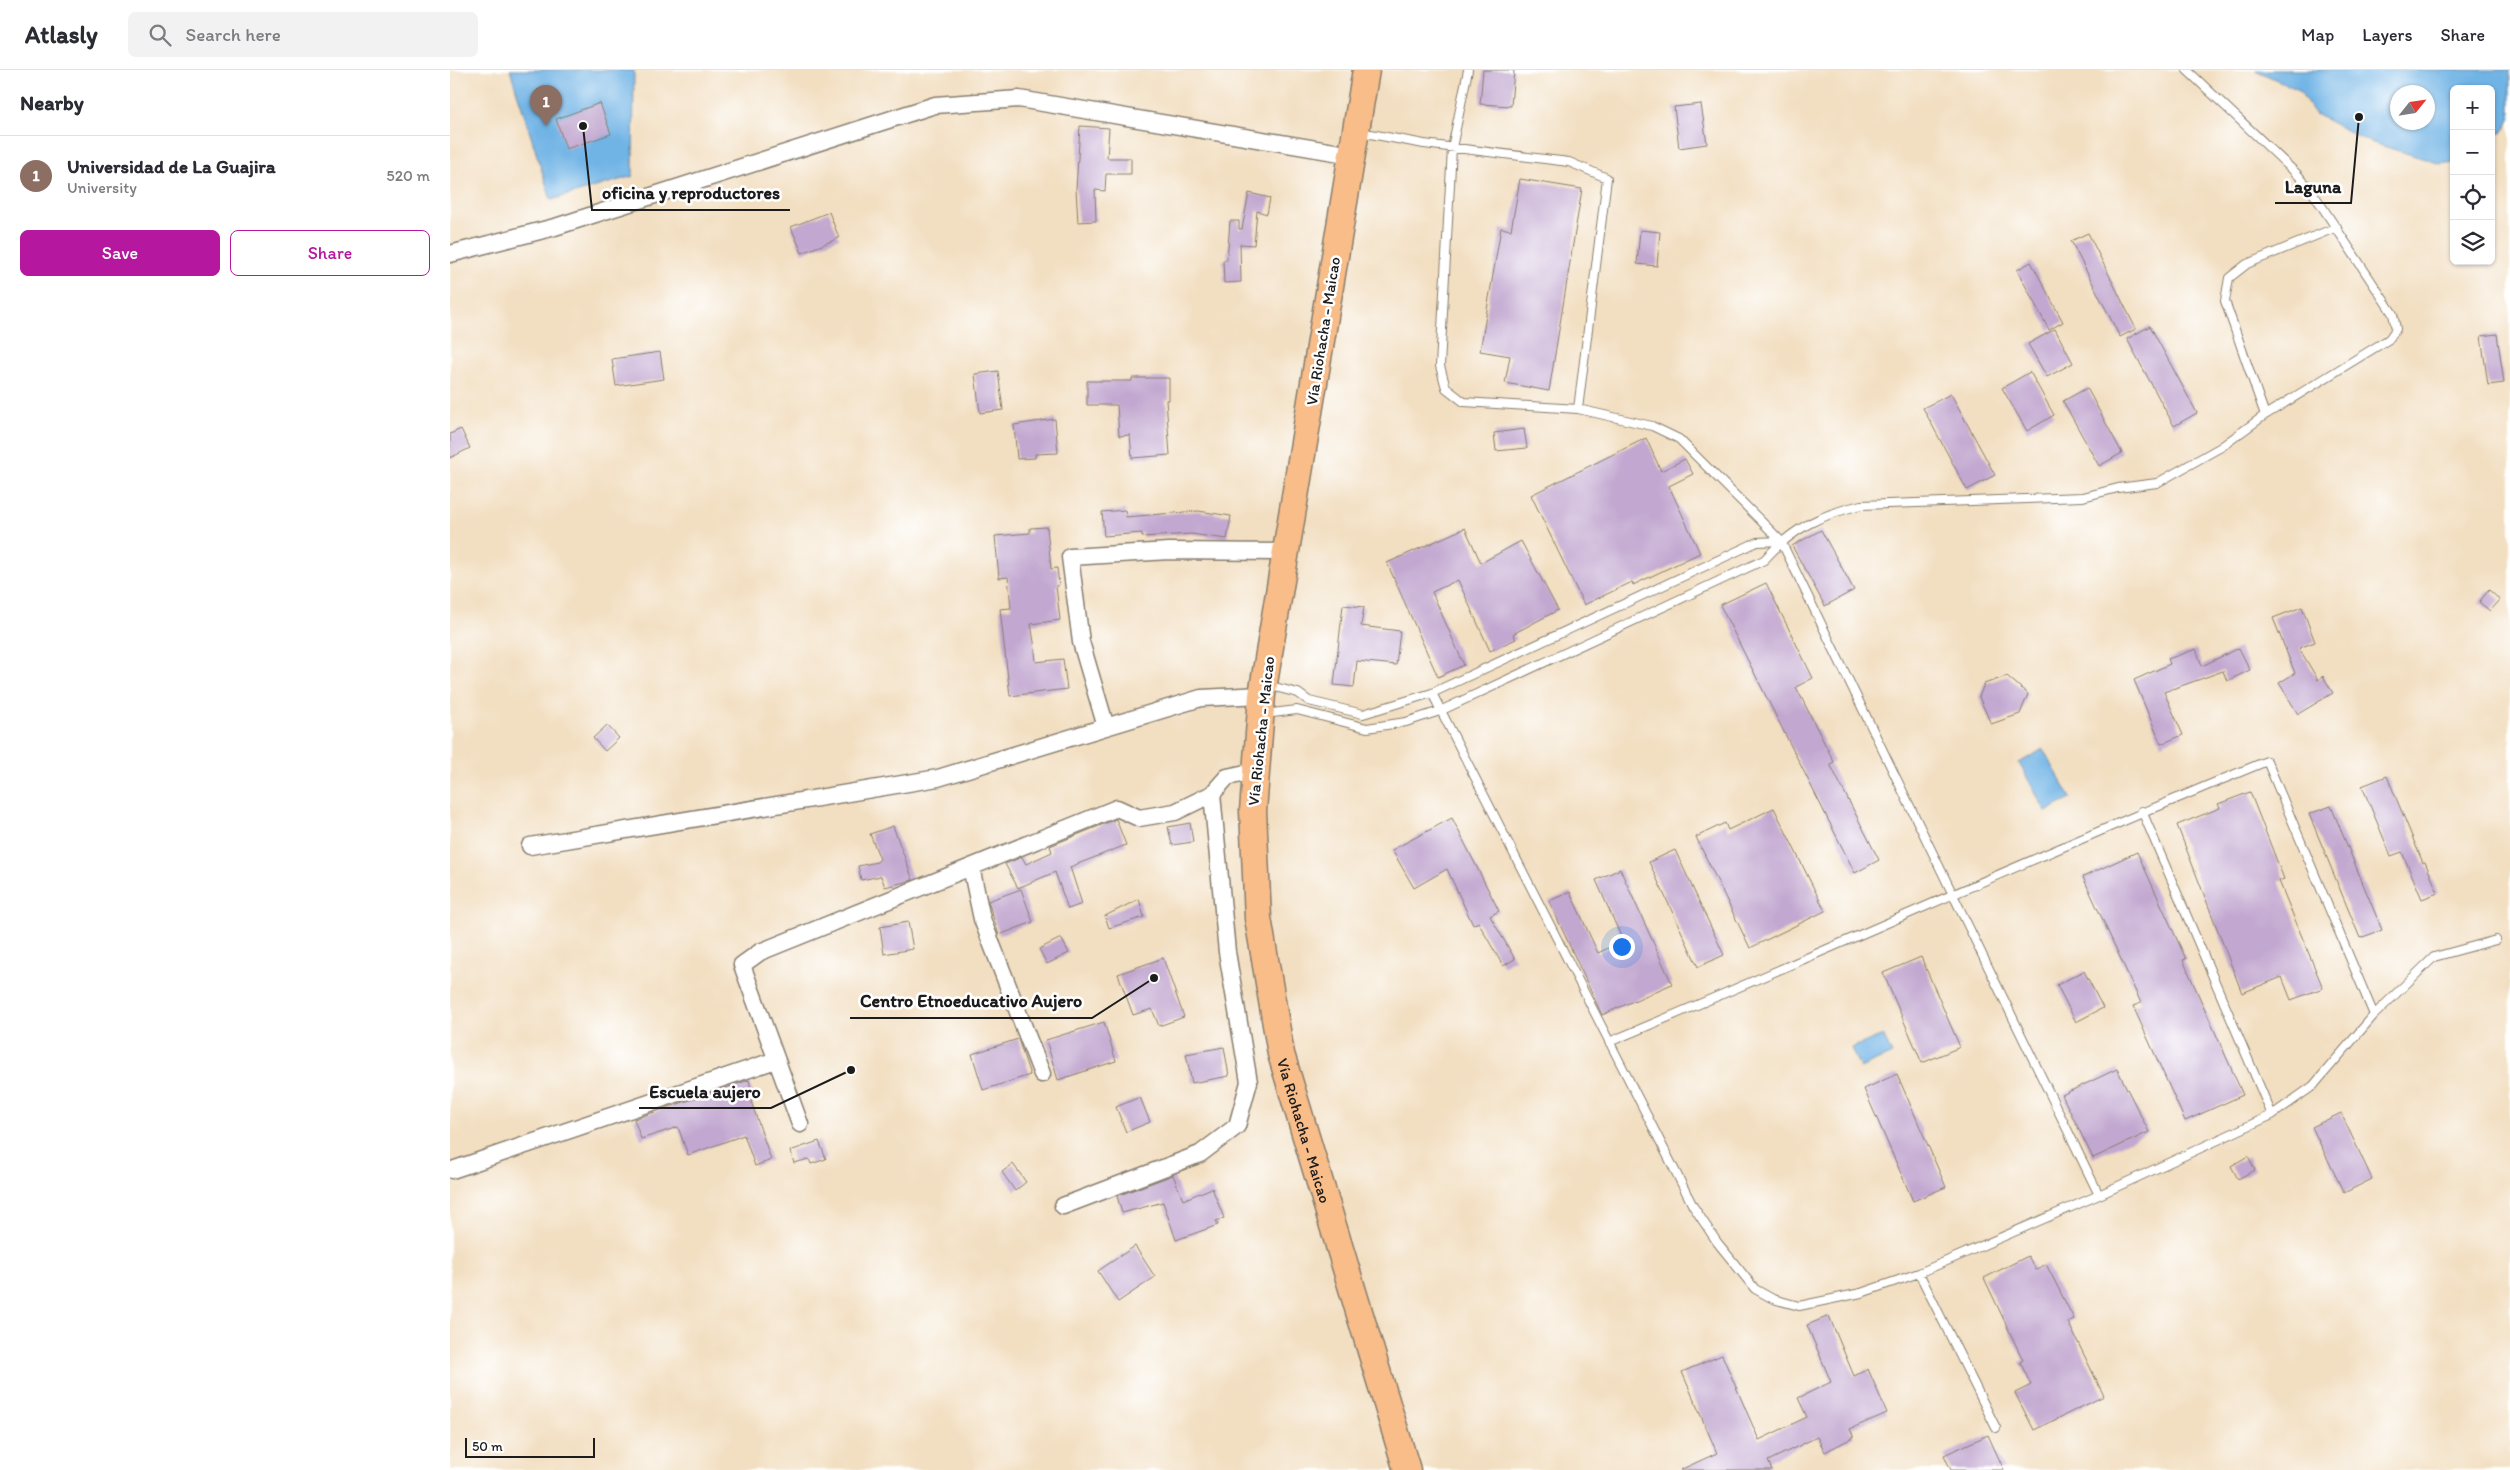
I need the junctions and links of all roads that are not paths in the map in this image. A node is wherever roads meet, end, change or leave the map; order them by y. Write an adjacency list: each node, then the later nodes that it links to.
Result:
1 (1366, 70): 4 (highway, Vía Riohacha - Maicao)
2 (1468, 70): 5 (lane)
3 (2187, 70): 6 (lane)
4 (1354, 143): 5 (lane); 7 (street); 11 (highway, Vía Riohacha - Maicao)
5 (1452, 148): 8 (lane); 8 (lane)
6 (2337, 227): 9 (lane); 9 (lane)
7 (450, 254)
8 (1578, 409): 10 (lane)
9 (2265, 415): 10 (lane)
10 (1781, 541): 13 (lane); 16 (lane); 23 (lane)
11 (1284, 552): 14 (highway, Vía Riohacha - Maicao); 17 (street)
12 (1298, 693): 13 (lane); 14 (lane); 15 (lane)
13 (1432, 693): 16 (lane)
14 (1262, 698): 15 (lane); 17 (street); 18 (highway, Vía Riohacha - Maicao)
15 (1297, 710): 16 (lane)
16 (1440, 711): 26 (lane)
17 (1106, 727): 21 (street)
18 (1255, 771): 19 (street); 36 (highway, Vía Riohacha - Maicao)
19 (1212, 794): 22 (street); 33 (street)
20 (2142, 812): 23 (lane); 25 (lane); 29 (lane)
21 (530, 846)
22 (971, 867): 27 (street); 28 (street)
23 (1953, 894): 26 (lane); 32 (lane)
24 (2496, 940): 25 (lane)
25 (2374, 1015): 29 (lane)
26 (1609, 1042): 34 (lane)
27 (776, 1060): 30 (street); 31 (street)
28 (1042, 1074)
29 (2272, 1115): 32 (lane)
30 (800, 1124)
31 (452, 1170)
32 (2099, 1195): 34 (lane)
33 (1063, 1206)
34 (1919, 1273): 35 (lane)
35 (1996, 1428)
36 (1403, 1468)

